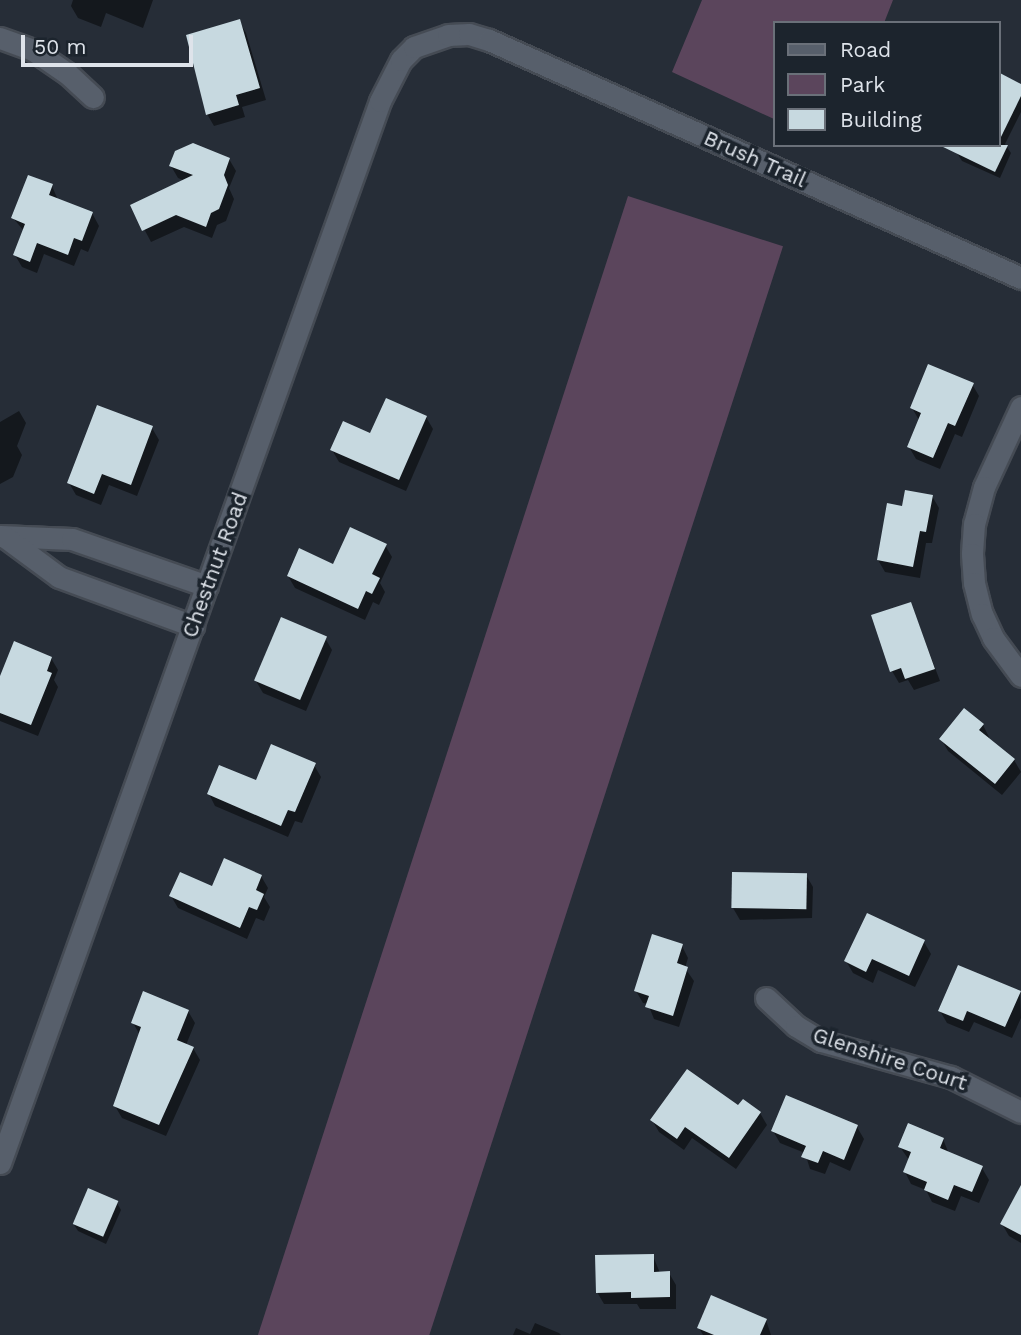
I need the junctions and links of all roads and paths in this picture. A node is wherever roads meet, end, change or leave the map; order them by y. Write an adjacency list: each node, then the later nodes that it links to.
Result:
1 (0, 37): 3 (street)
2 (489, 40): 4 (street, Brush Trail); 7 (street, Chestnut Road)
3 (93, 97)
4 (1021, 278)
5 (1021, 407): 9 (street)
6 (3, 537): 7 (street); 8 (street)
7 (207, 586): 8 (street, Chestnut Road)
8 (193, 626): 12 (street, Chestnut Road)
9 (1021, 676)
10 (766, 998): 11 (street, Glenshire Court)
11 (1021, 1112)
12 (0, 1163)

